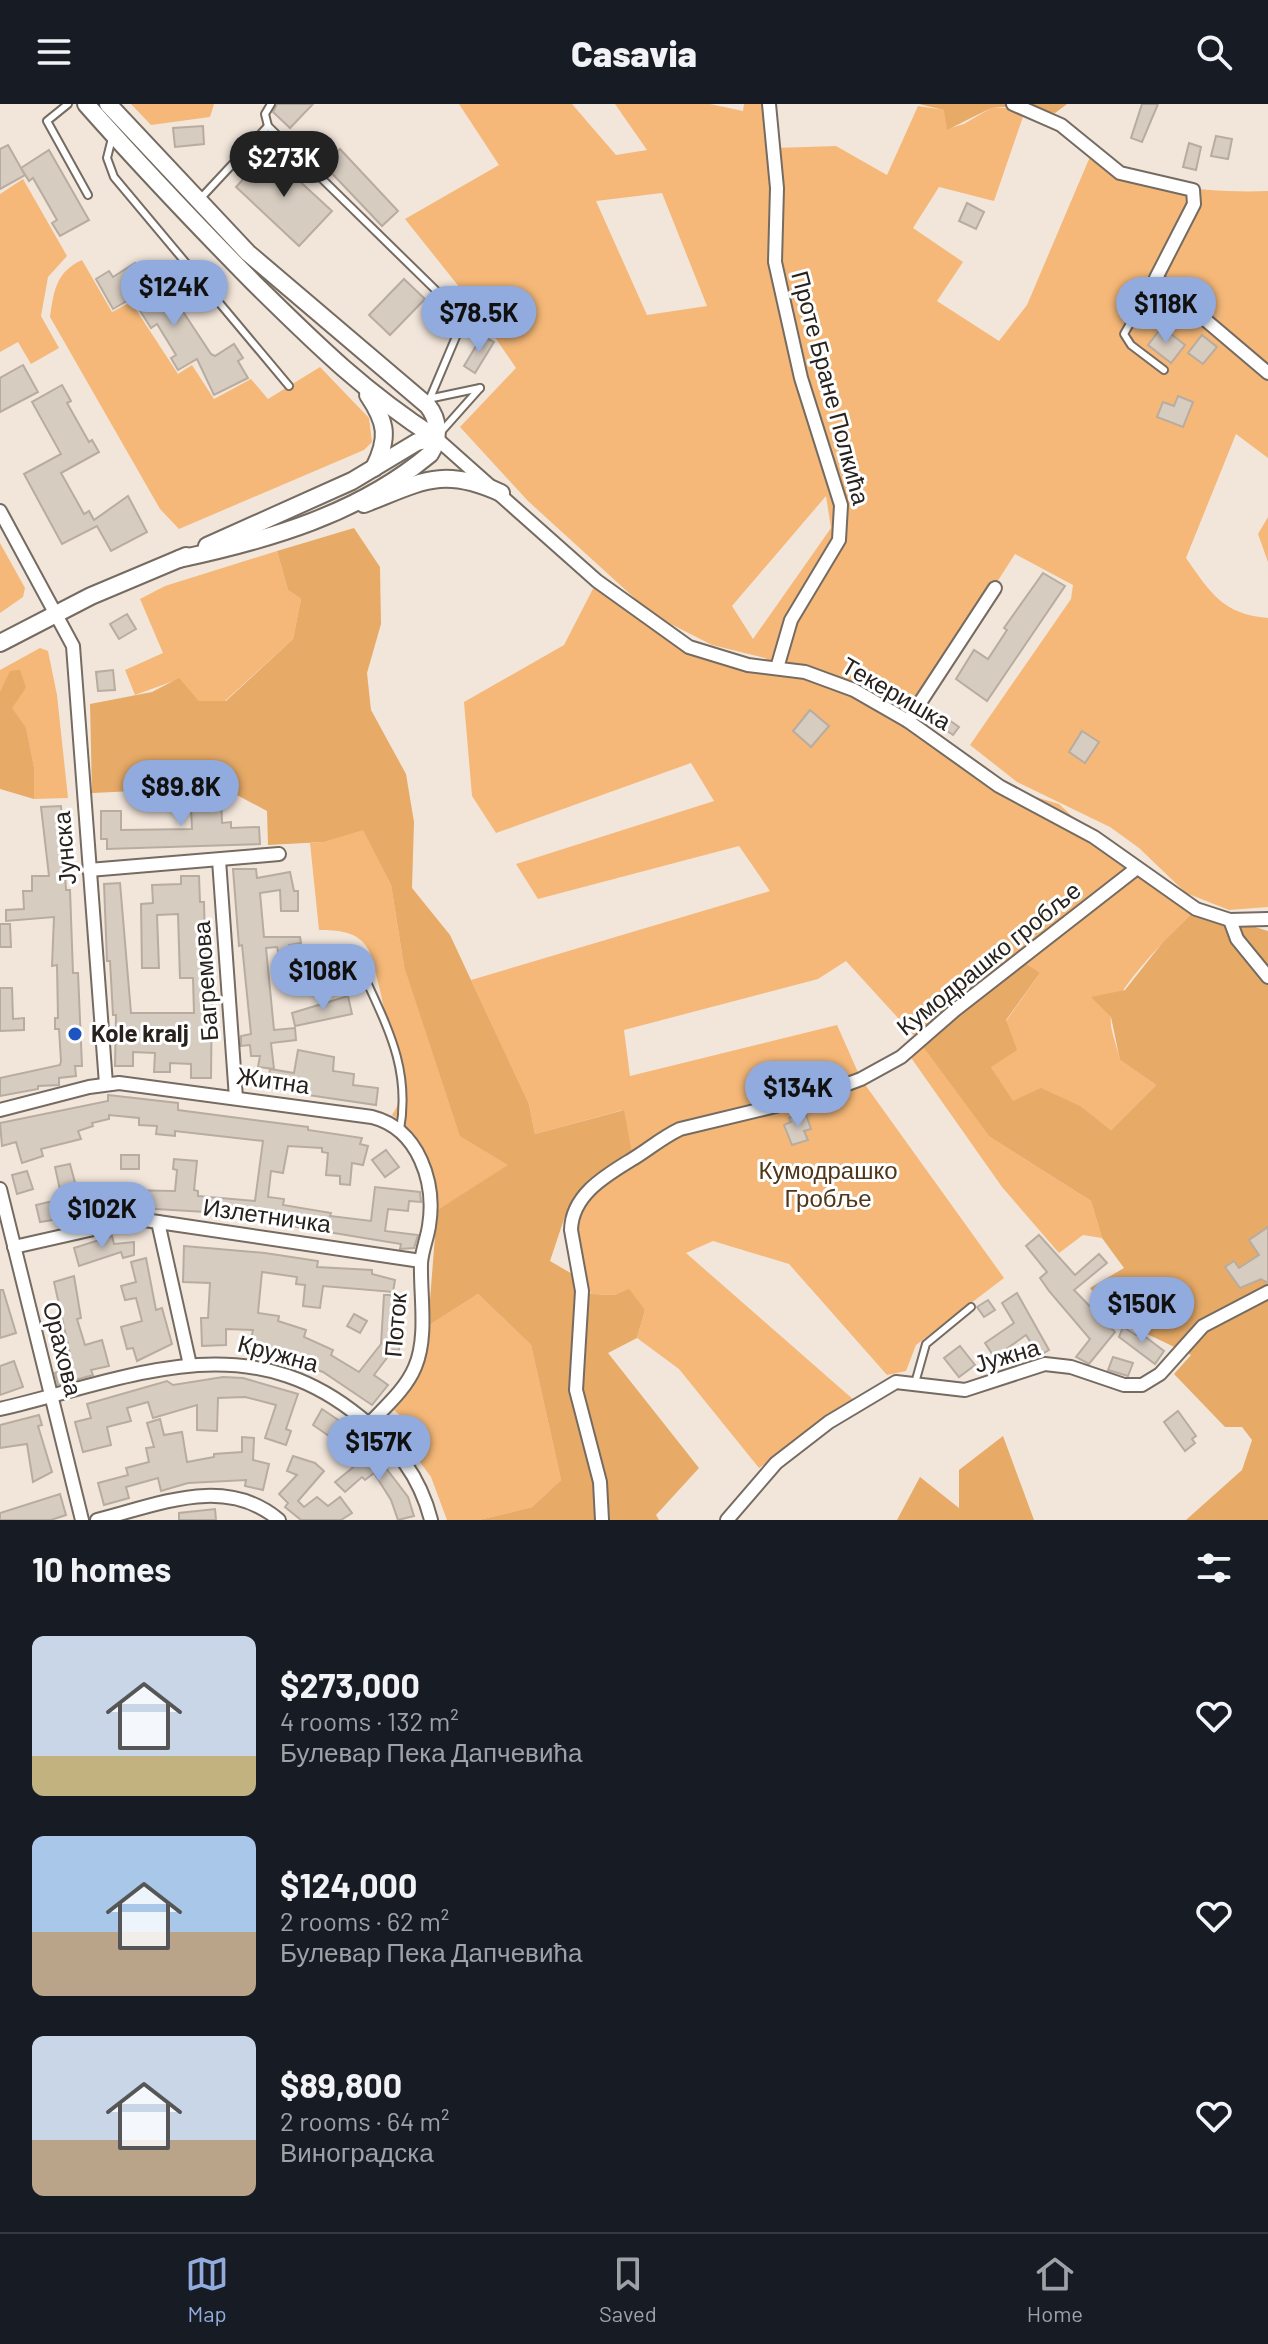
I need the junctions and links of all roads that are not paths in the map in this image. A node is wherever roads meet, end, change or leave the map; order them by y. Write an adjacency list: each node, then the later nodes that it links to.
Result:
1 (68, 104): 9 (lane)
2 (86, 104): 8 (street)
3 (108, 104): 10 (street)
4 (271, 104): 7 (lane)
5 (769, 104): 26 (street, Проте Бране Полкића)
6 (1013, 104): 11 (street)
7 (268, 126): 10 (lane); 16 (lane)
8 (115, 136): 14 (lane); 15 (street)
9 (88, 195)
10 (197, 201): 16 (street)
11 (1156, 278): 12 (lane); 13 (street)
12 (1164, 370)
13 (1268, 373)
14 (289, 386)
15 (362, 387): 17 (street); 18 (street)
16 (425, 399): 17 (street); 17 (lane)
17 (436, 438): 18 (street); 19 (street, Текеришка); 21 (street)
18 (374, 469): 22 (street)
19 (501, 493): 21 (street); 26 (street, Текеришка)
20 (0, 511): 24 (street, Јунска)
21 (329, 516): 22 (street)
22 (179, 559): 24 (street)
23 (995, 588): 27 (street)
24 (57, 612): 25 (street); 31 (street, Јунска)
25 (0, 643)
26 (777, 668): 27 (street, Текеришка)
27 (908, 721): 30 (street, Текеришка)
28 (279, 854): 29 (street)
29 (219, 860): 31 (street); 37 (street, Багремова)
30 (1137, 868): 33 (street, Текеришка); 55 (street, Кумодрашко гробље)
31 (89, 870): 36 (street, Јунска)
32 (1268, 919): 33 (street, Текеришка)
33 (1230, 920): 35 (street)
34 (361, 969): 39 (lane)
35 (1268, 977)
36 (106, 1084): 37 (street, Житна); 38 (street, Житна)
37 (236, 1098): 39 (street, Житна)
38 (0, 1110)
39 (400, 1130): 43 (street)
40 (0, 1189): 42 (street, Орахова)
41 (158, 1222): 42 (street, Излетничка); 43 (street, Излетничка); 46 (street)
42 (14, 1247): 48 (street, Орахова)
43 (421, 1261): 50 (street, Поток)
44 (1268, 1292): 47 (street, Јужна)
45 (971, 1307): 47 (lane)
46 (190, 1365): 48 (street, Кружна); 50 (street, Кружна)
47 (915, 1383): 56 (street, Јужна)
48 (51, 1397): 49 (street, Кружна); 51 (street, Орахова)
49 (0, 1409)
50 (369, 1424): 54 (street, Кружна)
51 (82, 1520)
52 (97, 1520): 53 (street)
53 (279, 1520)
54 (431, 1520)
55 (602, 1520)
56 (727, 1520)

